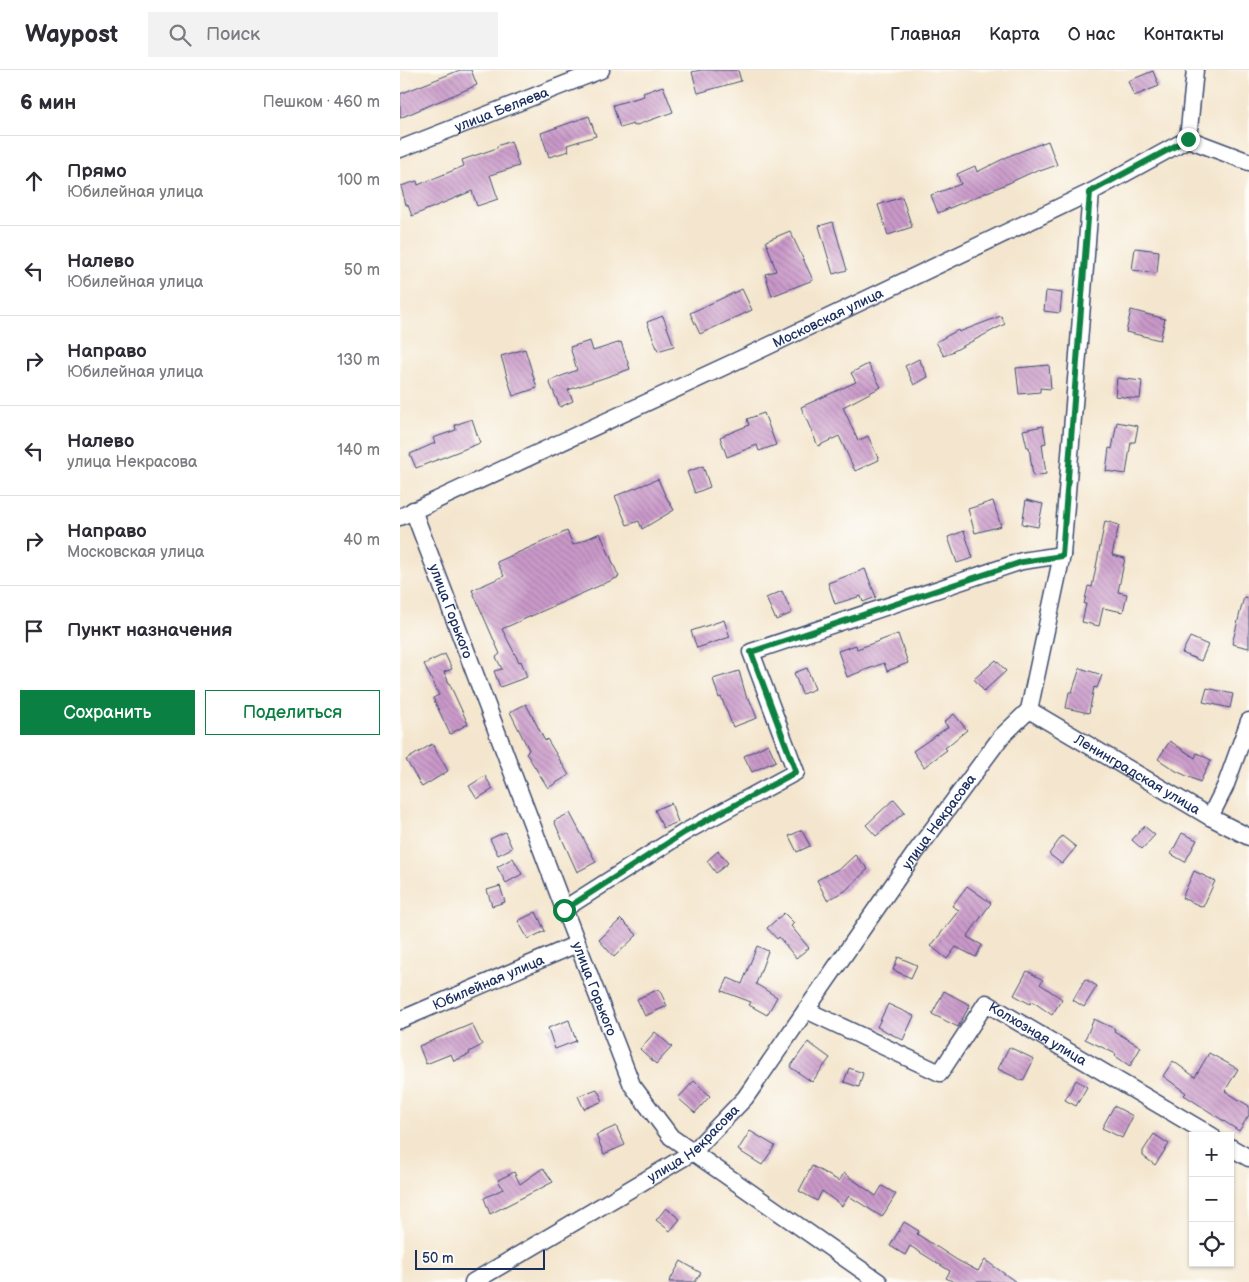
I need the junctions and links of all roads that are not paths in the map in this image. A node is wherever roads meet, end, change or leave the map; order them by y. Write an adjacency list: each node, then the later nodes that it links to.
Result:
1 (601, 70): 4 (street, улица Беляева)
2 (1195, 70): 3 (street)
3 (1188, 139): 5 (street); 6 (street, Московская улица)
4 (400, 148)
5 (1249, 162)
6 (1090, 192): 7 (street, Московская улица); 8 (street)
7 (407, 513): 13 (street, улица Горького)
8 (1062, 556): 9 (street); 13 (street)
9 (1029, 710): 11 (street, Ленинградская улица); 15 (street, улица Некрасова)
10 (1249, 720): 11 (street)
11 (1210, 817): 12 (street, Ленинградская улица)
12 (1249, 837)
13 (564, 910): 14 (street, улица Горького)
14 (578, 944): 16 (street, Юбилейная улица); 19 (street, улица Горького)
15 (806, 1010): 17 (street, Колхозная улица); 19 (street, улица Некрасова)
16 (400, 1020)
17 (1205, 1132)
18 (1234, 1149): 20 (street)
19 (693, 1152): 21 (street, улица Некрасова); 22 (street, улица Горького)
20 (1249, 1158)
21 (473, 1282)
22 (879, 1282)

